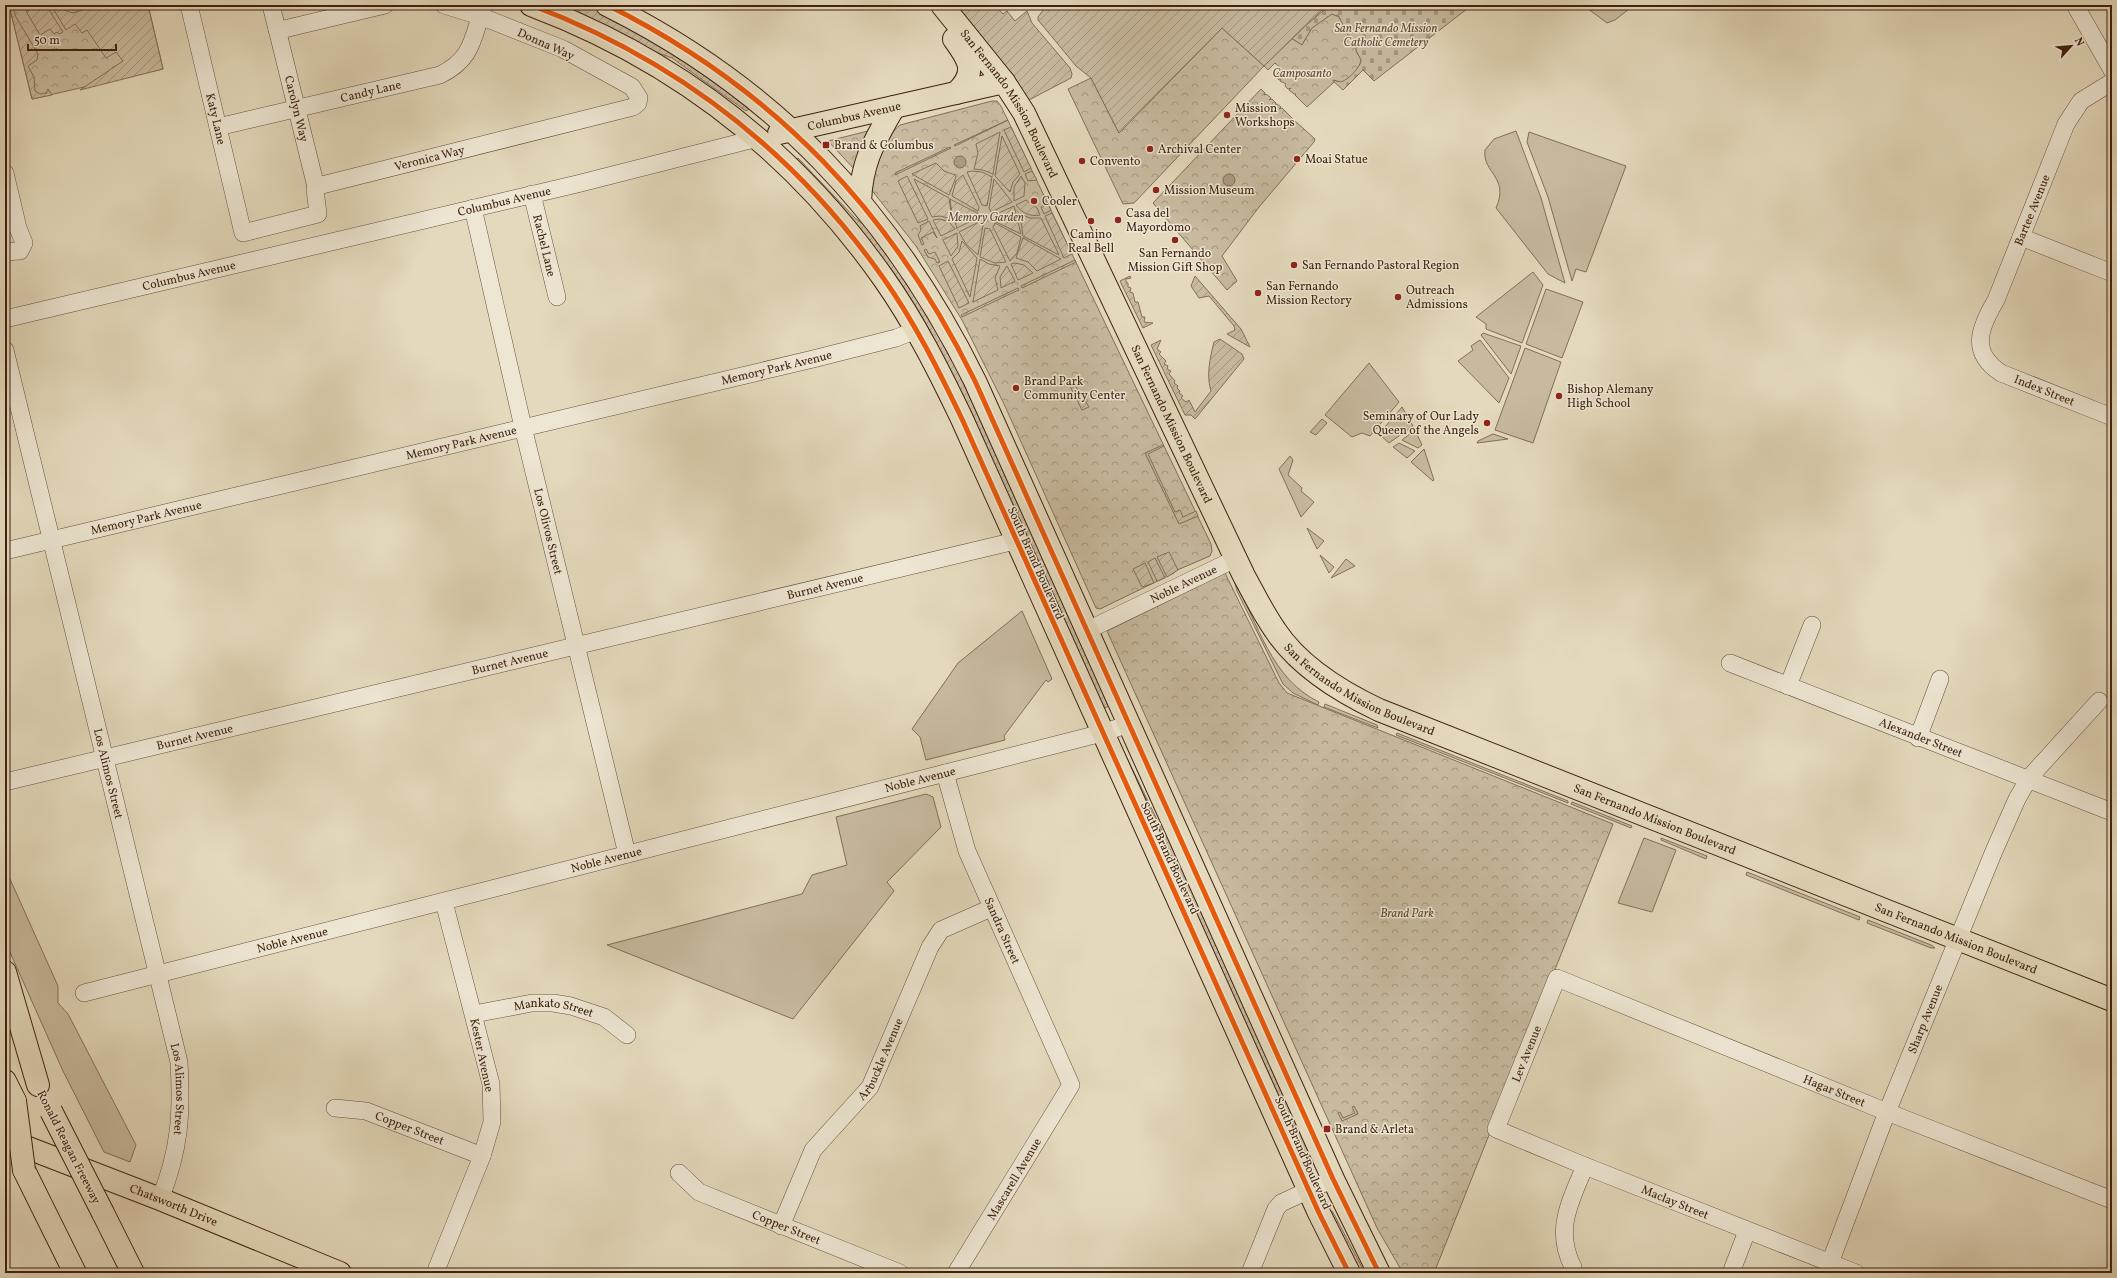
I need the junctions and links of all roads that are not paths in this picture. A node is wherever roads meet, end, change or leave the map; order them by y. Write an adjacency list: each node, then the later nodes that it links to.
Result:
1 (189, 5): 19 (street, Katy Lane)
2 (271, 5): 11 (street)
3 (385, 5): 11 (street)
4 (444, 5): 10 (street, Donna Way)
5 (531, 5): 21 (main road, South Brand Boulevard)
6 (607, 5): 20 (main road, South Brand Boulevard)
7 (931, 5): 15 (main road)
8 (942, 5): 13 (main road, San Fernando Mission Boulevard)
9 (2076, 5): 12 (street)
10 (482, 10): 16 (street, Donna Way); 18 (street, Candy Lane)
11 (277, 29): 18 (street, Carolyn Way)
12 (2112, 70)
13 (1004, 82): 15 (main road, Columbus Avenue); 40 (main road, San Fernando Mission Boulevard)
14 (2112, 82): 27 (street, Bartee Avenue)
15 (956, 93): 17 (main road, Columbus Avenue)
16 (639, 98): 23 (street, Veronica Way)
17 (894, 107): 20 (main road, Columbus Avenue); 25 (main road)
18 (295, 109): 19 (street, Candy Lane); 23 (street, Carolyn Way)
19 (218, 127): 23 (street, Katy Lane)
20 (790, 131): 21 (main road, Columbus Avenue); 25 (main road, South Brand Boulevard)
21 (758, 138): 24 (street, Columbus Avenue); 32 (main road, South Brand Boulevard)
22 (5, 173): 28 (street)
23 (316, 187)
24 (532, 194): 26 (street, Columbus Avenue); 30 (street, Rachel Lane)
25 (860, 201): 42 (main road, South Brand Boulevard)
26 (473, 208): 31 (street, Columbus Avenue); 36 (street, Los Olivos Street)
27 (2021, 237): 29 (street); 34 (street, Bartee Avenue)
28 (5, 252)
29 (2112, 273)
30 (557, 297)
31 (5, 319)
32 (916, 330): 36 (street, Memory Park Avenue); 38 (main road, South Brand Boulevard)
33 (5, 350): 37 (street, Los Alimos Street)
34 (1984, 356): 35 (street, Index Street)
35 (2112, 417)
36 (523, 427): 37 (street, Memory Park Avenue); 43 (street, Los Olivos Street)
37 (51, 540): 39 (street, Memory Park Avenue); 51 (street, Los Alimos Street)
38 (1015, 541): 43 (street, Burnet Avenue); 49 (main road, South Brand Boulevard)
39 (5, 551)
40 (1236, 559): 42 (street, Noble Avenue); 59 (main road, San Fernando Mission Boulevard)
41 (1812, 625): 46 (street)
42 (1088, 630): 48 (main road, South Brand Boulevard)
43 (576, 646): 51 (street, Burnet Avenue); 56 (street, Los Olivos Street)
44 (1730, 663): 46 (street, Alexander Street)
45 (1940, 679): 50 (street)
46 (1788, 686): 50 (street, Alexander Street)
47 (2099, 701): 53 (street, Sharp Avenue)
48 (1129, 724): 49 (street, Noble Avenue); 80 (main road, South Brand Boulevard)
49 (1102, 733): 52 (street, Noble Avenue); 81 (main road, South Brand Boulevard)
50 (1918, 738): 53 (street, Alexander Street)
51 (106, 758): 54 (street, Burnet Avenue); 61 (street, Los Alimos Street)
52 (945, 773): 56 (street, Noble Avenue); 58 (street, Sandra Street)
53 (2029, 778): 55 (street, Alexander Street); 59 (street, Sharp Avenue)
54 (5, 782)
55 (2112, 812)
56 (627, 854): 57 (street, Noble Avenue)
57 (444, 902): 61 (street, Noble Avenue); 65 (street, Kester Avenue)
58 (990, 908): 70 (street, Sandra Street); 84 (street, Arbuckle Avenue)
59 (1958, 940): 64 (main road, San Fernando Mission Boulevard); 72 (street, Sharp Avenue)
60 (5, 972): 69 (main road)
61 (158, 975): 63 (street, Noble Avenue); 82 (street, Los Alimos Street)
62 (1557, 978): 72 (street, Hagar Street); 73 (street, Lev Avenue)
63 (84, 994)
64 (2112, 1000)
65 (474, 1014): 67 (street, Mankato Street); 76 (street, Kester Avenue)
66 (5, 1020): 69 (main road, Ronald Reagan Freeway)
67 (627, 1035)
68 (5, 1081): 78 (main road, bridge)
69 (38, 1085): 89 (main road, Ronald Reagan Freeway, bridge)
70 (1071, 1085): 93 (street, Mascarell Avenue)
71 (335, 1108): 76 (street, Copper Street)
72 (1887, 1112): 83 (street, Hagar Street); 86 (street, Sharp Avenue)
73 (1496, 1129): 77 (street, Maclay Street)
74 (5, 1132): 78 (main road)
75 (5, 1139): 82 (main road, Chatsworth Drive)
76 (482, 1156): 91 (street, Kester Avenue)
77 (1585, 1166): 85 (street, Maclay Street); 87 (street)
78 (24, 1170): 88 (main road)
79 (679, 1172): 84 (street, Copper Street)
80 (1333, 1179): 81 (street); 96 (main road, South Brand Boulevard)
81 (1308, 1189): 94 (street); 95 (main road, South Brand Boulevard)
82 (160, 1199): 90 (main road, Chatsworth Drive)
83 (2112, 1200)
84 (781, 1226): 92 (street, Copper Street)
85 (1747, 1231): 86 (street, Maclay Street); 97 (street)
86 (1830, 1263): 98 (street, Maclay Street)
87 (1573, 1267)
88 (75, 1273)
89 (133, 1273)
90 (340, 1273)
91 (435, 1273)
92 (900, 1273)
93 (956, 1273)
94 (1250, 1273)
95 (1348, 1273)
96 (1379, 1273)
97 (1731, 1273)
98 (1856, 1273)

